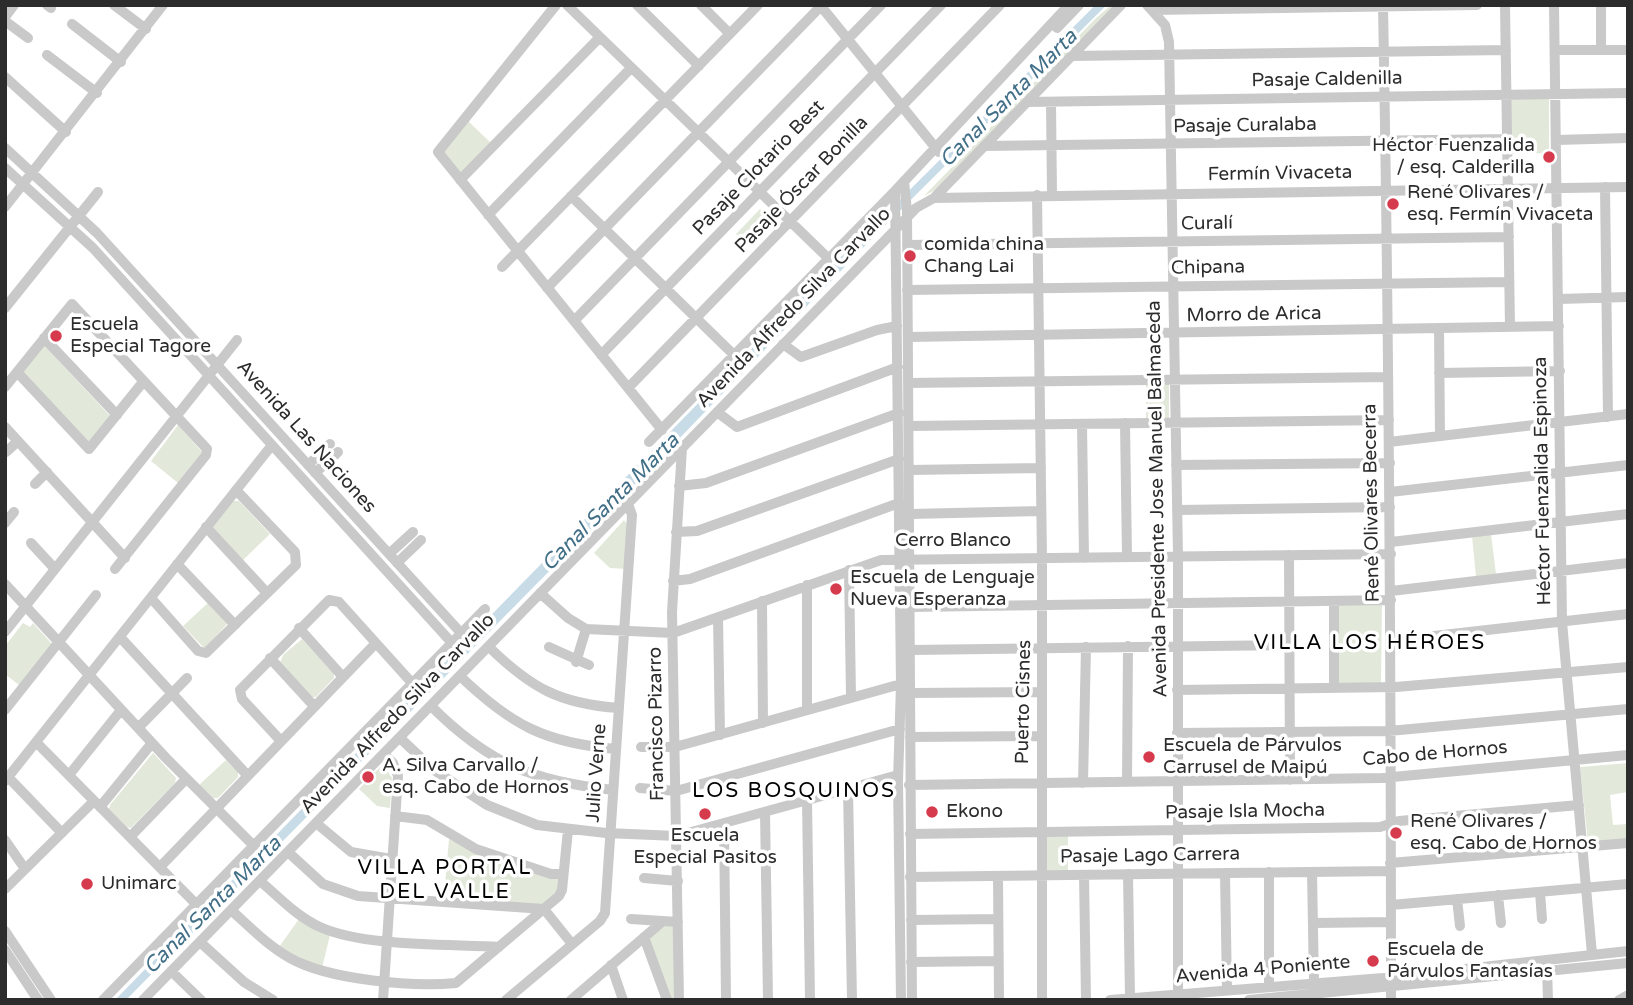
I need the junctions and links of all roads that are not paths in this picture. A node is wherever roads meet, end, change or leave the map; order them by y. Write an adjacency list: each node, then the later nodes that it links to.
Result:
1 (14, 5): 23 (street)
2 (114, 5): 25 (street)
3 (163, 5): 25 (street)
4 (556, 5): 67 (street)
5 (637, 5): 39 (street)
6 (701, 5): 26 (street)
7 (758, 5): 26 (street)
8 (881, 5): 29 (street)
9 (941, 5): 41 (street, Pasaje Clotario Best)
10 (1000, 5): 52 (street, Pasaje Óscar Bonilla)
11 (1069, 5): 63 (street, Avenida Alfredo Silva Carvallo)
12 (1079, 5): 63 (street, Avenida Alfredo Silva Carvallo)
13 (1121, 5): 37 (street, Avenida Alfredo Silva Carvallo)
14 (1477, 5): 19 (street)
15 (1505, 5): 30 (street)
16 (1554, 5): 31 (street, Héctor Fuenzalida Espinoza)
17 (1601, 5): 32 (street)
18 (821, 6): 29 (street); 54 (street)
19 (1383, 6): 21 (street); 34 (street, René Olivares Becerra)
20 (572, 7): 27 (street)
21 (1286, 7): 22 (street)
22 (1150, 8): 36 (street, Avenida Presidente Jose Manuel Balmaceda)
23 (5, 19): 28 (street)
24 (72, 24): 38 (street)
25 (146, 29): 38 (street)
26 (730, 34): 39 (street)
27 (600, 37): 40 (street); 67 (street)
28 (27, 38)
29 (848, 40): 41 (street); 64 (street)
30 (1506, 50): 34 (street); 46 (street)
31 (1555, 50): 32 (street); 45 (street, Héctor Fuenzalida Espinoza)
32 (1601, 50): 33 (street)
33 (1628, 50)
34 (1384, 52): 36 (street); 47 (street, René Olivares Becerra)
35 (47, 55): 43 (street)
36 (1170, 55): 37 (street); 49 (street, Avenida Presidente Jose Manuel Balmaceda)
37 (1071, 56): 50 (street, Avenida Alfredo Silva Carvallo)
38 (121, 62): 43 (street)
39 (699, 66): 48 (street)
40 (631, 68): 48 (street); 85 (street)
41 (876, 74): 52 (street); 76 (street, Pasaje Clotario Best)
42 (5, 77): 53 (street)
43 (97, 93): 53 (street)
44 (1628, 93): 45 (street, Pasaje Caldenilla)
45 (1555, 94): 46 (street, Pasaje Caldenilla); 57 (street, Héctor Fuenzalida Espinoza)
46 (1506, 95): 47 (street, Pasaje Caldenilla); 56 (street)
47 (1385, 97): 49 (street, Pasaje Caldenilla); 58 (street, René Olivares Becerra)
48 (665, 100): 54 (street); 80 (street)
49 (1170, 100): 51 (street, Pasaje Caldenilla); 59 (street, Avenida Presidente Jose Manuel Balmaceda)
50 (1027, 102): 51 (street, Pasaje Caldenilla); 60 (street, Avenida Alfredo Silva Carvallo)
51 (1051, 102): 61 (street)
52 (903, 107): 63 (street); 87 (street, Pasaje Óscar Bonilla)
53 (66, 132): 66 (street)
54 (698, 132): 64 (street); 90 (street)
55 (1628, 138): 57 (street)
56 (1507, 139): 58 (street, Pasaje Curalaba); 72 (street)
57 (1556, 139): 73 (street, Héctor Fuenzalida Espinoza)
58 (1385, 141): 59 (street, Pasaje Curalaba); 74 (street, René Olivares Becerra)
59 (1171, 144): 61 (street, Pasaje Curalaba); 77 (street, Avenida Presidente Jose Manuel Balmaceda)
60 (984, 146): 61 (street, Pasaje Curalaba); 82 (street, Avenida Alfredo Silva Carvallo)
61 (1051, 146): 79 (street)
62 (5, 148): 66 (street, Avenida Las Naciones)
63 (937, 150): 69 (street, Avenida Alfredo Silva Carvallo)
64 (729, 162): 76 (street); 97 (street)
65 (5, 168): 68 (street, Avenida Las Naciones)
66 (31, 172): 68 (street); 84 (street, Avenida Las Naciones)
67 (460, 180): 85 (street)
68 (23, 184): 83 (street); 88 (street, Avenida Las Naciones)
69 (905, 186): 81 (street, Avenida Alfredo Silva Carvallo); 86 (street)
70 (1605, 187): 71 (street, Fermín Vivaceta); 73 (street, Fermín Vivaceta); 107 (street)
71 (1628, 187)
72 (1508, 188): 73 (street, Fermín Vivaceta); 74 (street, Fermín Vivaceta); 91 (street)
73 (1557, 188): 109 (street, Héctor Fuenzalida Espinoza)
74 (1386, 190): 77 (street, Fermín Vivaceta); 92 (street, René Olivares Becerra)
75 (98, 192): 84 (street)
76 (760, 192): 87 (street); 104 (street, Pasaje Clotario Best)
77 (1171, 193): 79 (street, Fermín Vivaceta); 93 (street, Avenida Presidente Jose Manuel Balmaceda)
78 (1037, 195): 79 (street, Fermín Vivaceta); 82 (street, Fermín Vivaceta); 94 (street, Puerto Cisnes)
79 (1052, 195)
80 (571, 196): 90 (street); 96 (street)
81 (895, 196): 89 (street); 98 (street, Avenida Alfredo Silva Carvallo)
82 (934, 198): 86 (street, Avenida Alfredo Silva Carvallo)
83 (5, 207)
84 (79, 215): 88 (street); 126 (street, Avenida Las Naciones)
85 (488, 215): 96 (street)
86 (907, 215): 89 (street, Avenida Alfredo Silva Carvallo); 95 (street)
87 (790, 222): 98 (street); 111 (street, Pasaje Óscar Bonilla)
88 (71, 226): 110 (street); 131 (street, Avenida Las Naciones)
89 (895, 226): 113 (street); 123 (street, Avenida Alfredo Silva Carvallo)
90 (604, 228): 97 (street); 103 (street)
91 (1508, 237): 92 (street, Curalí); 100 (street)
92 (1387, 239): 93 (street, Curalí); 101 (street, René Olivares Becerra)
93 (1172, 242): 94 (street, Curalí); 102 (street, Avenida Presidente Jose Manuel Balmaceda)
94 (1037, 243): 95 (street, Curalí); 105 (street, Puerto Cisnes)
95 (907, 245): 106 (street)
96 (517, 251): 99 (street); 103 (street)
97 (635, 258): 104 (street); 112 (street)
98 (828, 258): 125 (street, Avenida Alfredo Silva Carvallo)
99 (502, 267)
100 (1509, 282): 101 (street, Chipana); 115 (street)
101 (1387, 283): 102 (street, Chipana); 117 (street, René Olivares Becerra)
102 (1173, 286): 105 (street, Chipana); 118 (street, Avenida Presidente Jose Manuel Balmaceda)
103 (547, 288): 112 (street)
104 (666, 288): 111 (street); 124 (street, Pasaje Clotario Best)
105 (1038, 288): 106 (street, Chipana); 119 (street, Puerto Cisnes)
106 (907, 290): 120 (street)
107 (1606, 298): 108 (street); 109 (street); 144 (street)
108 (1628, 298)
109 (1559, 299): 114 (street, Héctor Fuenzalida Espinoza)
110 (5, 308)
111 (696, 318): 125 (street); 138 (street, Pasaje Óscar Bonilla)
112 (574, 321): 124 (street)
113 (897, 326): 123 (street); 127 (street)
114 (1559, 326): 115 (street, Morro de Arica); 129 (street, Héctor Fuenzalida Espinoza)
115 (1510, 327): 116 (street, Morro de Arica)
116 (1439, 328): 117 (street, Morro de Arica); 130 (street)
117 (1388, 331): 118 (street, Morro de Arica); 132 (street, René Olivares Becerra)
118 (1174, 334): 119 (street, Morro de Arica); 133 (street, Avenida Presidente Jose Manuel Balmaceda)
119 (1039, 335): 120 (street, Morro de Arica); 135 (street, Puerto Cisnes)
120 (908, 337): 136 (street)
121 (44, 338): 128 (street); 134 (street); 142 (street)
122 (237, 340): 126 (street)
123 (783, 344): 139 (street, Avenida Alfredo Silva Carvallo)
124 (601, 355): 138 (street)
125 (734, 355): 153 (street, Avenida Alfredo Silva Carvallo)
126 (217, 365): 131 (street); 167 (street, Avenida Las Naciones)
127 (898, 367): 139 (street); 140 (street)
128 (17, 372): 137 (street); 142 (street)
129 (1560, 372): 130 (street); 147 (street, Héctor Fuenzalida Espinoza)
130 (1439, 373): 154 (street)
131 (209, 375): 143 (street); 158 (street, Avenida Las Naciones)
132 (1388, 377): 133 (street); 145 (street, René Olivares Becerra)
133 (1175, 379): 135 (street); 146 (street, Avenida Presidente Jose Manuel Balmaceda)
134 (143, 382): 142 (street); 143 (street)
135 (1039, 382): 136 (street); 149 (street, Puerto Cisnes)
136 (908, 383): 151 (street)
137 (5, 387)
138 (628, 388): 153 (street)
139 (717, 412): 160 (street, Avenida Alfredo Silva Carvallo)
140 (899, 413): 162 (street); 172 (street)
141 (1628, 414): 144 (street)
142 (117, 415)
143 (176, 417): 183 (street); 195 (street)
144 (1608, 417): 147 (street)
145 (1389, 420): 146 (street); 157 (street, René Olivares Becerra)
146 (1175, 422): 148 (street); 164 (street, Avenida Presidente Jose Manuel Balmaceda)
147 (1560, 422): 154 (street); 170 (street, Héctor Fuenzalida Espinoza)
148 (1125, 423): 150 (street); 194 (street)
149 (1040, 424): 150 (street); 151 (street); 166 (street, Puerto Cisnes)
150 (1082, 424): 197 (street)
151 (909, 426): 168 (street)
152 (5, 427): 155 (street)
153 (662, 430): 156 (street, Avenida Alfredo Silva Carvallo)
154 (1440, 436): 157 (street)
155 (18, 441): 161 (street); 169 (street)
156 (649, 442)
157 (1389, 442): 163 (street, René Olivares Becerra)
158 (272, 444): 173 (street); 236 (street, Avenida Las Naciones)
159 (334, 448): 167 (street)
160 (682, 448): 172 (street, Francisco Pizarro); 176 (street, Avenida Alfredo Silva Carvallo)
161 (6, 452)
162 (899, 459): 175 (street); 187 (street)
163 (1390, 463): 164 (street); 174 (street, René Olivares Becerra)
164 (1176, 465): 178 (street, Avenida Presidente Jose Manuel Balmaceda)
165 (1628, 465): 170 (street)
166 (1041, 468): 168 (street); 180 (street, Puerto Cisnes)
167 (312, 469): 190 (street, Avenida Las Naciones)
168 (909, 470): 181 (street)
169 (47, 472): 171 (street); 183 (street)
170 (1561, 473): 174 (street); 184 (street, Héctor Fuenzalida Espinoza)
171 (35, 484)
172 (679, 486): 187 (street, Francisco Pizarro)
173 (236, 490): 186 (street); 209 (street)
174 (1390, 492): 177 (street, René Olivares Becerra)
175 (899, 503): 198 (street); 206 (street)
176 (628, 504): 210 (street, Avenida Alfredo Silva Carvallo); 230 (street, Julio Verne)
177 (1390, 507): 178 (street); 188 (street, René Olivares Becerra)
178 (1177, 510): 193 (street, Avenida Presidente Jose Manuel Balmaceda)
179 (14, 512): 185 (street)
180 (1041, 512): 181 (street); 196 (street, Puerto Cisnes)
181 (910, 514): 198 (street)
182 (1628, 514): 184 (street)
183 (93, 521): 195 (street); 202 (street)
184 (1561, 522): 188 (street); 205 (street, Héctor Fuenzalida Espinoza)
185 (5, 523)
186 (206, 527): 201 (street); 209 (street)
187 (676, 532): 206 (street, Francisco Pizarro)
188 (1391, 542): 191 (street, René Olivares Becerra)
189 (31, 543): 202 (street)
190 (390, 554): 199 (street, Avenida Las Naciones); 199 (street)
191 (1391, 554): 192 (street, Cerro Blanco); 212 (street, René Olivares Becerra)
192 (1289, 555): 193 (street, Cerro Blanco); 216 (street)
193 (1178, 556): 194 (street, Cerro Blanco); 217 (street, Avenida Presidente Jose Manuel Balmaceda)
194 (1127, 557): 197 (street, Cerro Blanco)
195 (125, 558): 203 (street)
196 (1042, 558): 197 (street, Cerro Blanco); 198 (street, Cerro Blanco); 218 (street, Puerto Cisnes)
197 (1084, 558)
198 (905, 559): 204 (street, Cerro Blanco); 220 (street); 255 (street)
199 (397, 563): 229 (street, Avenida Las Naciones)
200 (1628, 563): 205 (street)
201 (177, 564): 213 (street); 225 (street)
202 (55, 569): 219 (street)
203 (115, 569)
204 (849, 570): 208 (street, Cerro Blanco); 263 (street)
205 (1562, 571): 212 (street); 224 (street, Héctor Fuenzalida Espinoza)
206 (673, 581): 231 (street, Francisco Pizarro)
207 (5, 584): 219 (street)
208 (807, 585): 214 (street, Cerro Blanco); 270 (street)
209 (267, 593): 225 (street)
210 (540, 593): 227 (street, Cerro Blanco); 240 (street, Avenida Alfredo Silva Carvallo)
211 (96, 595): 234 (street)
212 (1391, 596): 215 (street); 233 (street, René Olivares Becerra)
213 (151, 598): 225 (street); 232 (street)
214 (762, 601): 223 (street, Cerro Blanco); 272 (street)
215 (1334, 601): 216 (street); 258 (street)
216 (1289, 602): 217 (street); 237 (street)
217 (1178, 603): 218 (street); 239 (street, Avenida Presidente Jose Manuel Balmaceda)
218 (1042, 605): 220 (street); 243 (street, Puerto Cisnes)
219 (26, 606): 228 (street); 234 (street)
220 (911, 607): 244 (street)
221 (485, 609): 229 (street, Avenida Alfredo Silva Carvallo)
222 (1628, 614): 224 (street)
223 (718, 617): 231 (street, Cerro Blanco); 278 (street)
224 (1562, 622): 233 (street); 249 (street, Héctor Fuenzalida Espinoza)
225 (235, 625)
226 (299, 628): 235 (street); 245 (street); 252 (street)
227 (586, 629): 230 (street, Cerro Blanco); 246 (street)
228 (5, 632)
229 (461, 633): 236 (street, Avenida Alfredo Silva Carvallo)
230 (624, 633): 231 (street, Cerro Blanco); 266 (street, Julio Verne)
231 (673, 633): 286 (street, Francisco Pizarro)
232 (120, 637): 250 (street); 262 (street)
233 (1390, 641): 256 (street, René Olivares Becerra)
234 (59, 642): 250 (street); 268 (street)
235 (376, 643): 252 (street); 254 (street)
236 (452, 643): 254 (street, Avenida Alfredo Silva Carvallo)
237 (1289, 645): 239 (street); 257 (street)
238 (1129, 646): 239 (street); 242 (street); 299 (street)
239 (1178, 646): 259 (street, Avenida Presidente Jose Manuel Balmaceda)
240 (489, 647): 251 (street, Avenida Alfredo Silva Carvallo); 266 (street)
241 (549, 647): 246 (street)
242 (1086, 647): 243 (street); 301 (street)
243 (1042, 648): 244 (street); 260 (street, Puerto Cisnes)
244 (911, 650): 261 (street)
245 (270, 658): 264 (street); 282 (street)
246 (576, 662): 247 (street)
247 (589, 666)
248 (1628, 667): 249 (street)
249 (1566, 673): 256 (street); 271 (street, Héctor Fuenzalida Espinoza)
250 (89, 675): 269 (street); 283 (street)
251 (460, 676): 265 (street, Avenida Alfredo Silva Carvallo); 287 (street)
252 (343, 677): 264 (street)
253 (187, 678): 262 (street)
254 (412, 683): 326 (street, Avenida Alfredo Silva Carvallo)
255 (901, 684): 263 (street); 274 (street)
256 (1389, 687): 258 (street); 275 (street, René Olivares Becerra)
257 (1290, 688): 258 (street); 259 (street); 276 (street)
258 (1335, 688)
259 (1177, 690): 277 (street, Avenida Presidente Jose Manuel Balmaceda)
260 (1042, 691): 261 (street); 279 (street, Puerto Cisnes)
261 (911, 693): 280 (street)
262 (172, 694): 273 (street); 292 (street)
263 (851, 698): 270 (street)
264 (314, 706): 282 (street)
265 (431, 706): 281 (street, Avenida Alfredo Silva Carvallo); 305 (street)
266 (619, 708): 287 (street, Julio Verne)
267 (1628, 709): 271 (street)
268 (5, 710)
269 (121, 710): 273 (street); 291 (street)
270 (807, 710): 272 (street)
271 (1570, 714): 275 (street); 290 (street, Héctor Fuenzalida Espinoza)
272 (763, 723): 278 (street)
273 (138, 728): 284 (street)
274 (900, 729): 293 (street); 306 (street)
275 (1389, 731): 276 (street); 294 (street, René Olivares Becerra)
276 (1290, 732): 277 (street); 297 (street)
277 (1177, 733): 298 (street, Avenida Presidente Jose Manuel Balmaceda)
278 (720, 735): 286 (street)
279 (1041, 736): 280 (street); 300 (street, Puerto Cisnes)
280 (910, 737): 302 (street)
281 (400, 738): 288 (street, Avenida Alfredo Silva Carvallo); 316 (street)
282 (281, 741): 292 (street)
283 (36, 742): 291 (street); 295 (street)
284 (152, 743): 296 (street); 308 (street)
285 (641, 747): 286 (street)
286 (675, 747): 306 (street, Francisco Pizarro)
287 (616, 749): 305 (street, Julio Verne)
288 (384, 754): 312 (street); 313 (street, Avenida Alfredo Silva Carvallo)
289 (1628, 755): 290 (street, Cabo de Hornos)
290 (1575, 760): 294 (street, Cabo de Hornos); 309 (street, Héctor Fuenzalida Espinoza)
291 (69, 775): 308 (street)
292 (247, 775): 310 (street)
293 (898, 775): 304 (street); 406 (street)
294 (1389, 777): 297 (street, Cabo de Hornos); 315 (street, René Olivares Becerra)
295 (7, 779): 320 (street)
296 (186, 779): 310 (street); 323 (street)
297 (1290, 780): 298 (street, Cabo de Hornos)
298 (1176, 781): 299 (street, Cabo de Hornos); 317 (street, Avenida Presidente Jose Manuel Balmaceda)
299 (1127, 782): 301 (street, Cabo de Hornos)
300 (1040, 783): 301 (street, Cabo de Hornos); 302 (street, Cabo de Hornos); 319 (street, Puerto Cisnes)
301 (1083, 783)
302 (909, 785): 321 (street)
303 (640, 788): 306 (street)
304 (848, 789): 307 (street); 405 (street)
305 (613, 790): 318 (street, Julio Verne)
306 (676, 790): 322 (street, Francisco Pizarro)
307 (807, 800): 311 (street); 404 (street)
308 (97, 804): 320 (street); 323 (street)
309 (1579, 805): 315 (street, Pasaje Isla Mocha); 327 (street, Héctor Fuenzalida Espinoza)
310 (216, 808): 326 (street); 330 (street)
311 (765, 812): 314 (street); 403 (street)
312 (395, 816): 329 (street); 337 (street)
313 (316, 823): 328 (street, Avenida Alfredo Silva Carvallo); 329 (street)
314 (724, 823): 322 (street); 402 (street)
315 (1390, 824): 317 (street, Pasaje Isla Mocha); 331 (street, René Olivares Becerra)
316 (568, 830): 318 (street); 337 (street)
317 (1176, 830): 319 (street, Pasaje Isla Mocha); 335 (street, Avenida Presidente Jose Manuel Balmaceda)
318 (610, 832): 322 (street); 371 (street, Julio Verne)
319 (1041, 832): 321 (street, Pasaje Isla Mocha); 339 (street, Puerto Cisnes)
320 (62, 833): 332 (street)
321 (910, 834): 342 (street)
322 (677, 836): 345 (street, Francisco Pizarro)
323 (130, 837): 330 (street)
324 (5, 840): 332 (street)
325 (1628, 842): 327 (street, Pasaje Lago Carrera)
326 (254, 846): 353 (street, Avenida Alfredo Silva Carvallo)
327 (1583, 846): 331 (street, Pasaje Lago Carrera); 348 (street, Héctor Fuenzalida Espinoza)
328 (288, 852): 344 (street, Avenida Alfredo Silva Carvallo); 352 (street)
329 (391, 859): 352 (street)
330 (160, 867): 353 (street)
331 (1390, 867): 334 (street, Pasaje Lago Carrera); 354 (street, René Olivares Becerra)
332 (25, 869): 347 (street)
333 (1269, 872): 334 (street, Pasaje Lago Carrera); 336 (street, Pasaje Lago Carrera); 385 (street)
334 (1312, 872): 364 (street)
335 (1177, 873): 336 (street, Pasaje Lago Carrera); 338 (street, Pasaje Lago Carrera); 388 (street, Avenida Presidente Jose Manuel Balmaceda)
336 (1225, 873): 386 (street)
337 (564, 874): 355 (street)
338 (1128, 874): 340 (street, Pasaje Lago Carrera); 390 (street)
339 (1041, 875): 340 (street, Pasaje Lago Carrera); 341 (street, Pasaje Lago Carrera); 409 (street, Puerto Cisnes)
340 (1084, 875): 410 (street)
341 (998, 876): 342 (street, Pasaje Lago Carrera); 358 (street)
342 (910, 877): 360 (street)
343 (644, 878): 345 (street)
344 (260, 881): 356 (street, Avenida Alfredo Silva Carvallo); 369 (street)
345 (678, 881): 362 (street, Francisco Pizarro)
346 (1628, 884): 348 (street)
347 (5, 888)
348 (1586, 888): 349 (street); 375 (street, Héctor Fuenzalida Espinoza)
349 (1540, 892): 350 (street); 359 (street)
350 (1499, 895): 351 (street); 365 (street)
351 (1457, 899): 354 (street); 366 (street)
352 (389, 900): 355 (street); 369 (street)
353 (196, 904): 393 (street, Avenida Alfredo Silva Carvallo)
354 (1391, 905): 363 (street, René Olivares Becerra)
355 (544, 909): 371 (street); 372 (street)
356 (231, 910): 370 (street, Avenida Alfredo Silva Carvallo); 382 (street)
357 (631, 919): 361 (street)
358 (998, 919): 360 (street); 376 (street)
359 (1542, 919)
360 (911, 920): 377 (street)
361 (663, 921): 362 (street); 368 (street)
362 (678, 922): 401 (street, Francisco Pizarro)
363 (1391, 922): 364 (street); 384 (street, René Olivares Becerra)
364 (1313, 923): 383 (street)
365 (1501, 923)
366 (1460, 926)
367 (5, 931): 392 (street)
368 (644, 937): 379 (street); 400 (street)
369 (387, 939): 372 (street); 382 (street)
370 (200, 942): 381 (street, Avenida Alfredo Silva Carvallo); 396 (street)
371 (572, 944): 398 (street, Julio Verne)
372 (499, 947): 382 (street)
373 (5, 950): 391 (street)
374 (1628, 951): 375 (street, Avenida 4 Poniente)
375 (1592, 954): 384 (street, Avenida 4 Poniente)
376 (998, 961): 377 (street); 408 (street)
377 (911, 962): 407 (street)
378 (1628, 963): 380 (street, Avenida 4 Poniente)
379 (611, 965): 389 (street); 399 (street)
380 (1547, 970): 384 (street, Avenida 4 Poniente); 414 (street)
381 (171, 971): 394 (street, Avenida Alfredo Silva Carvallo); 395 (street)
382 (384, 980): 397 (street)
383 (1314, 983): 384 (street, Avenida 4 Poniente); 385 (street, Avenida 4 Poniente)
384 (1391, 983): 412 (street, Avenida 4 Poniente); 413 (street, René Olivares Becerra)
385 (1269, 987): 386 (street, Avenida 4 Poniente)
386 (1227, 990): 388 (street, Avenida 4 Poniente)
387 (1628, 995): 415 (street)
388 (1178, 997): 390 (street, Avenida 4 Poniente)
389 (576, 998)
390 (1130, 998): 411 (street, Avenida 4 Poniente)
391 (38, 1000)
392 (51, 1000)
393 (103, 1000)
394 (143, 1000)
395 (201, 1000)
396 (273, 1000)
397 (383, 1000)
398 (506, 1000)
399 (623, 1000)
400 (667, 1000)
401 (679, 1000)
402 (726, 1000)
403 (768, 1000)
404 (810, 1000)
405 (852, 1000)
406 (901, 1000)
407 (912, 1000)
408 (999, 1000)
409 (1042, 1000)
410 (1086, 1000)
411 (1110, 1000)
412 (1249, 1000)
413 (1391, 1000)
414 (1548, 1000)
415 (1619, 1000)

